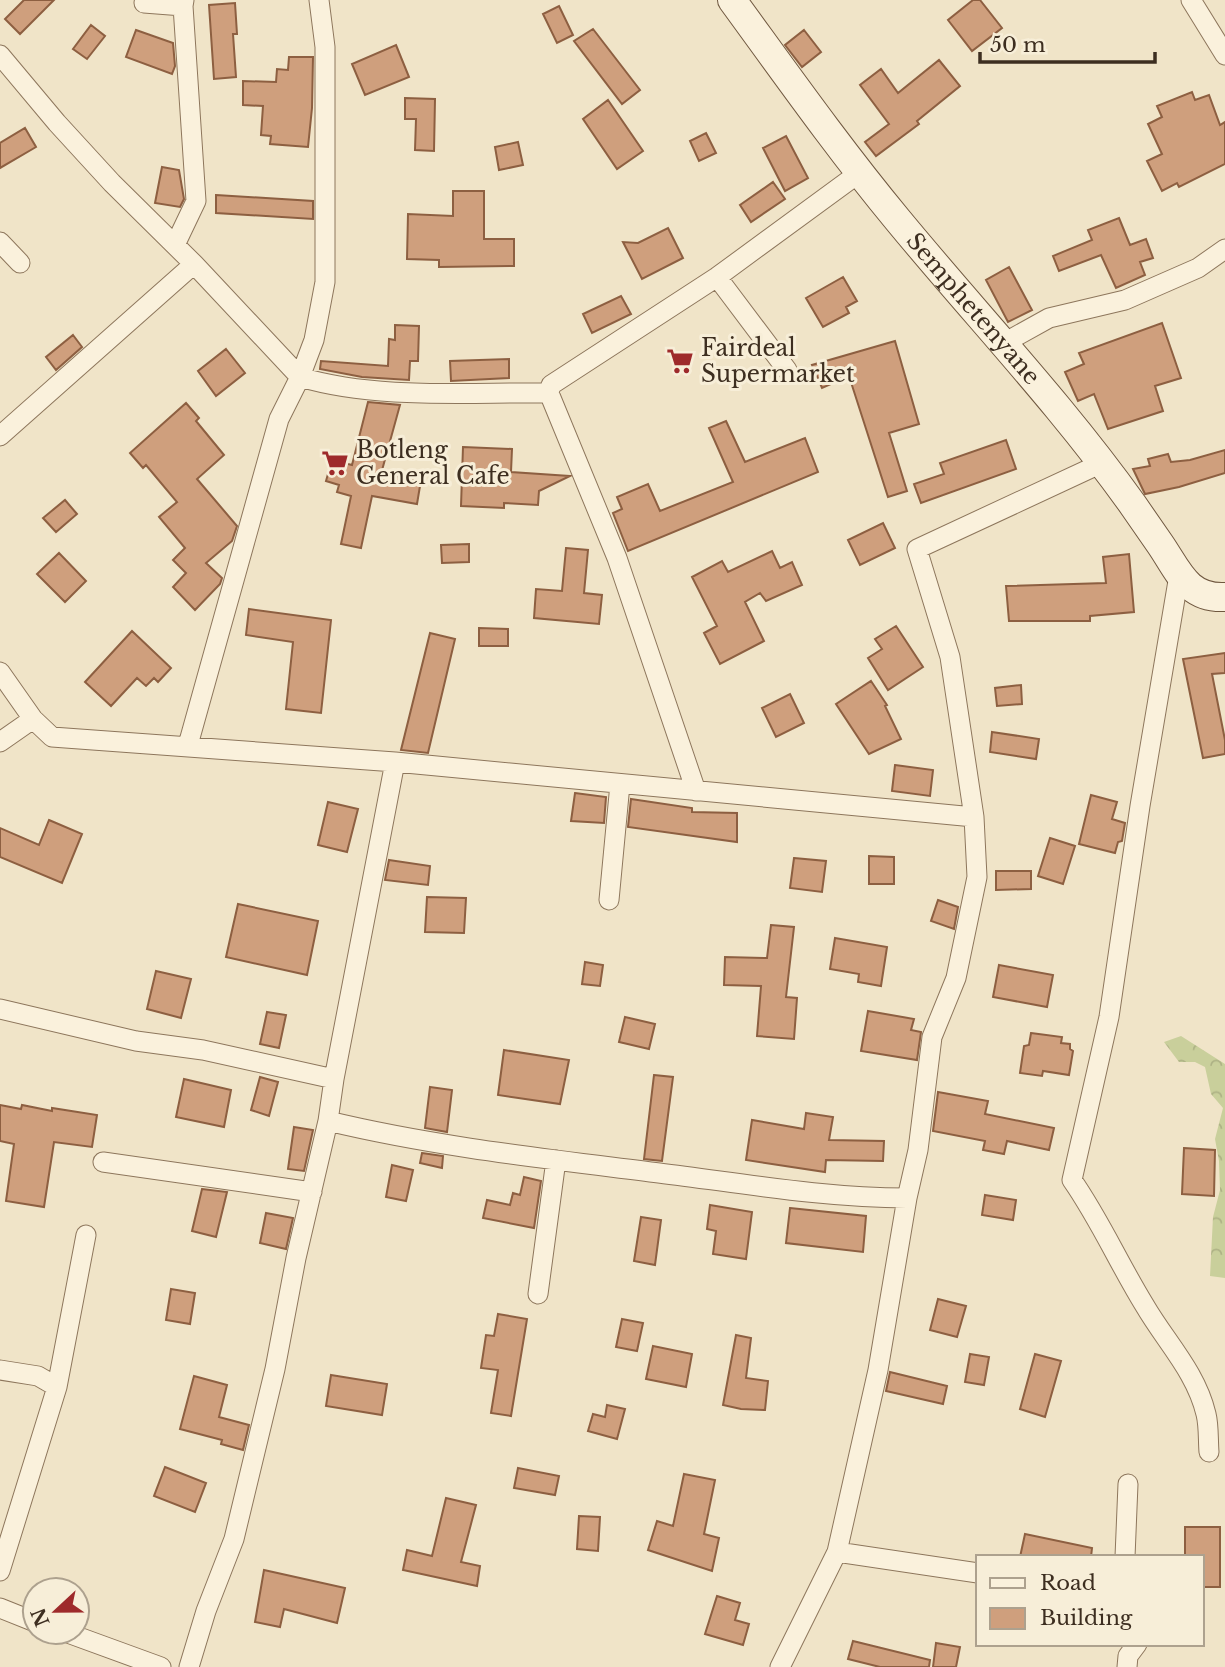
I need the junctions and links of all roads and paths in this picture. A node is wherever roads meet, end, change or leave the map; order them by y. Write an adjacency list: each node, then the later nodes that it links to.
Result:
1 (319, 0): 17 (street)
2 (732, 0): 8 (main road, Semphetenyane)
3 (1191, 0): 7 (street)
4 (144, 3): 5 (street)
5 (183, 3): 10 (street)
6 (0, 55): 10 (street)
7 (1225, 55)
8 (859, 173): 14 (street); 15 (main road, Semphetenyane)
9 (0, 242): 12 (street)
10 (175, 245): 13 (street)
11 (1225, 250): 15 (street)
12 (20, 263)
13 (194, 264): 17 (street); 19 (street)
14 (718, 277): 16 (street); 18 (street)
15 (1004, 343): 20 (main road, Semphetenyane)
16 (787, 370)
17 (300, 377): 18 (street); 26 (street)
18 (549, 393): 29 (street)
19 (0, 436)
20 (1102, 463): 21 (main road, Semphetenyane); 30 (street)
21 (1179, 575): 22 (main road, Semphetenyane); 43 (street)
22 (1225, 597)
23 (0, 672): 24 (street)
24 (33, 719): 25 (street); 26 (street)
25 (0, 742)
26 (188, 745): 27 (street)
27 (395, 762): 28 (street); 33 (street)
28 (620, 784): 29 (street); 31 (street)
29 (696, 790): 30 (street)
30 (974, 817): 38 (street)
31 (609, 900)
32 (0, 1009): 33 (street)
33 (334, 1079): 34 (street)
34 (328, 1121): 35 (street); 37 (street)
35 (556, 1160): 38 (street); 40 (street)
36 (103, 1163): 37 (street)
37 (312, 1192): 53 (street)
38 (907, 1198): 45 (street)
39 (86, 1235): 42 (street)
40 (538, 1294)
41 (0, 1370): 42 (street)
42 (57, 1387): 47 (street)
43 (1209, 1452)
44 (1128, 1484): 46 (street)
45 (837, 1552): 48 (street); 54 (street)
46 (1125, 1555)
47 (0, 1571)
48 (976, 1573)
49 (0, 1608): 50 (street)
50 (21, 1616)
51 (91, 1641): 52 (street)
52 (161, 1667)
53 (189, 1667)
54 (780, 1667)

